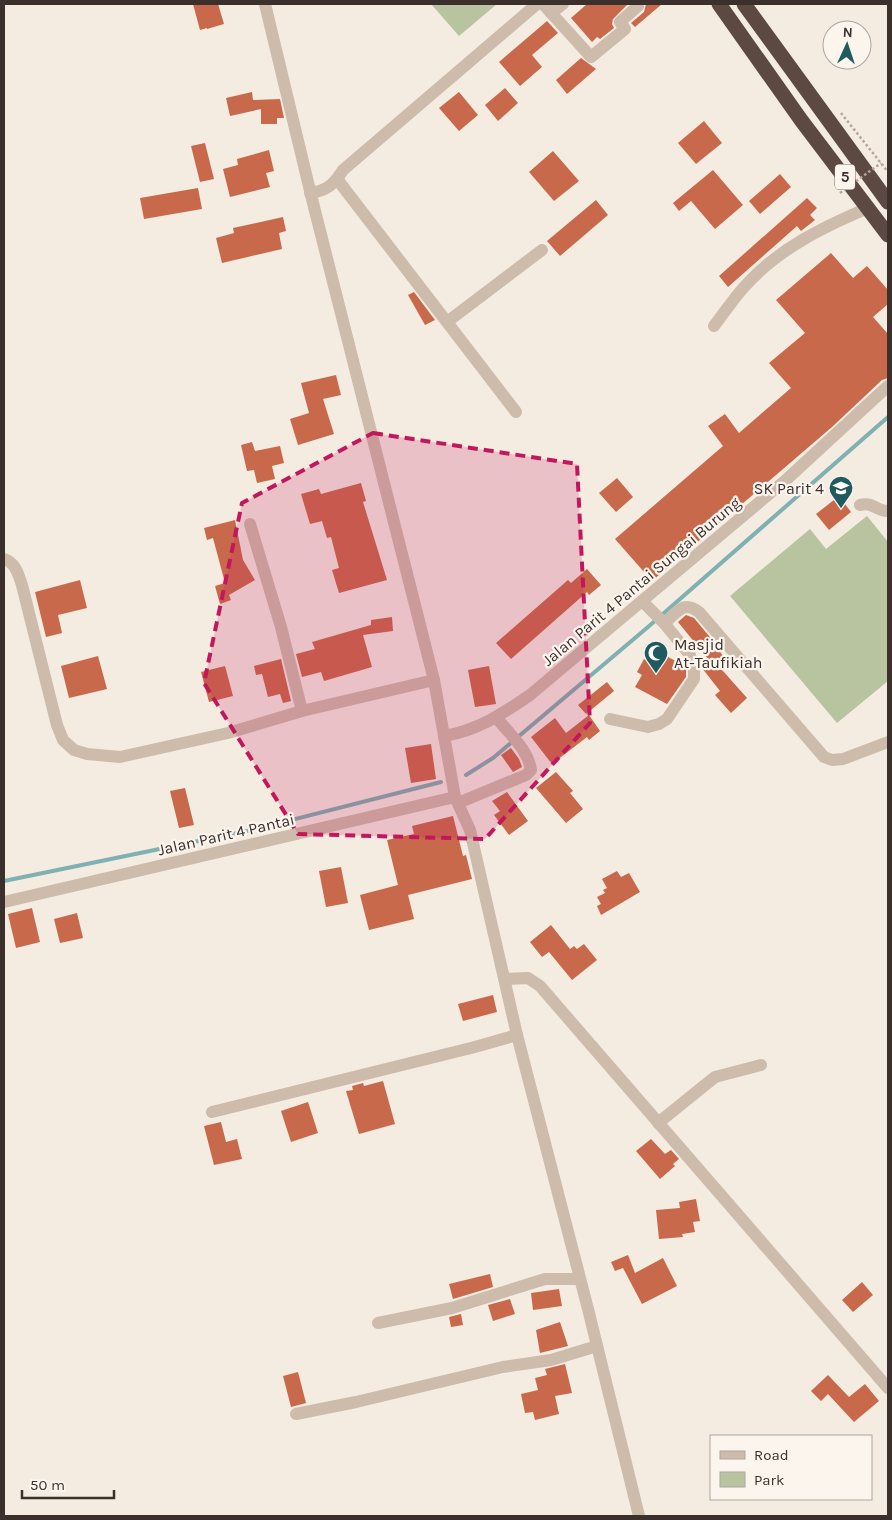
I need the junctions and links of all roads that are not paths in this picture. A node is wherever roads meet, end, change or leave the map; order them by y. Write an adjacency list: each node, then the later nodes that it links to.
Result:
1 (265, 4): 9 (street)
2 (537, 4): 8 (street)
3 (563, 4): 7 (street)
4 (637, 4): 7 (street)
5 (719, 4): 11 (highway, 5)
6 (744, 4): 10 (highway, 5)
7 (547, 8)
8 (337, 180): 9 (street); 14 (street)
9 (310, 193): 24 (street)
10 (888, 202)
11 (868, 208): 12 (highway, 5); 15 (street)
12 (888, 235)
13 (542, 250): 14 (street)
14 (447, 322): 17 (street)
15 (714, 326)
16 (888, 386): 22 (street, Jalan Parit 4 Pantai Sungai Burung)
17 (516, 412)
18 (860, 505): 19 (street)
19 (888, 511)
20 (250, 524): 25 (street)
21 (4, 559): 25 (street)
22 (642, 601): 23 (street); 26 (street, Jalan Parit 4 Pantai Sungai Burung)
23 (659, 618): 27 (street); 29 (street)
24 (434, 680): 25 (street); 28 (street)
25 (302, 712)
26 (496, 717): 28 (street, Jalan Parit 4 Pantai Sungai Burung); 30 (street, Jalan Parit 4 Pantai)
27 (610, 719)
28 (444, 736): 30 (street)
29 (888, 742)
30 (457, 800): 31 (street, Jalan Parit 4 Pantai); 32 (street)
31 (4, 902)
32 (505, 979): 33 (street); 36 (street)
33 (517, 1035): 35 (street); 37 (street)
34 (761, 1065): 36 (street)
35 (212, 1112)
36 (658, 1123): 40 (street)
37 (580, 1279): 38 (street); 39 (street)
38 (378, 1323)
39 (597, 1346): 41 (street); 42 (street)
40 (888, 1388)
41 (296, 1414)
42 (639, 1516)

